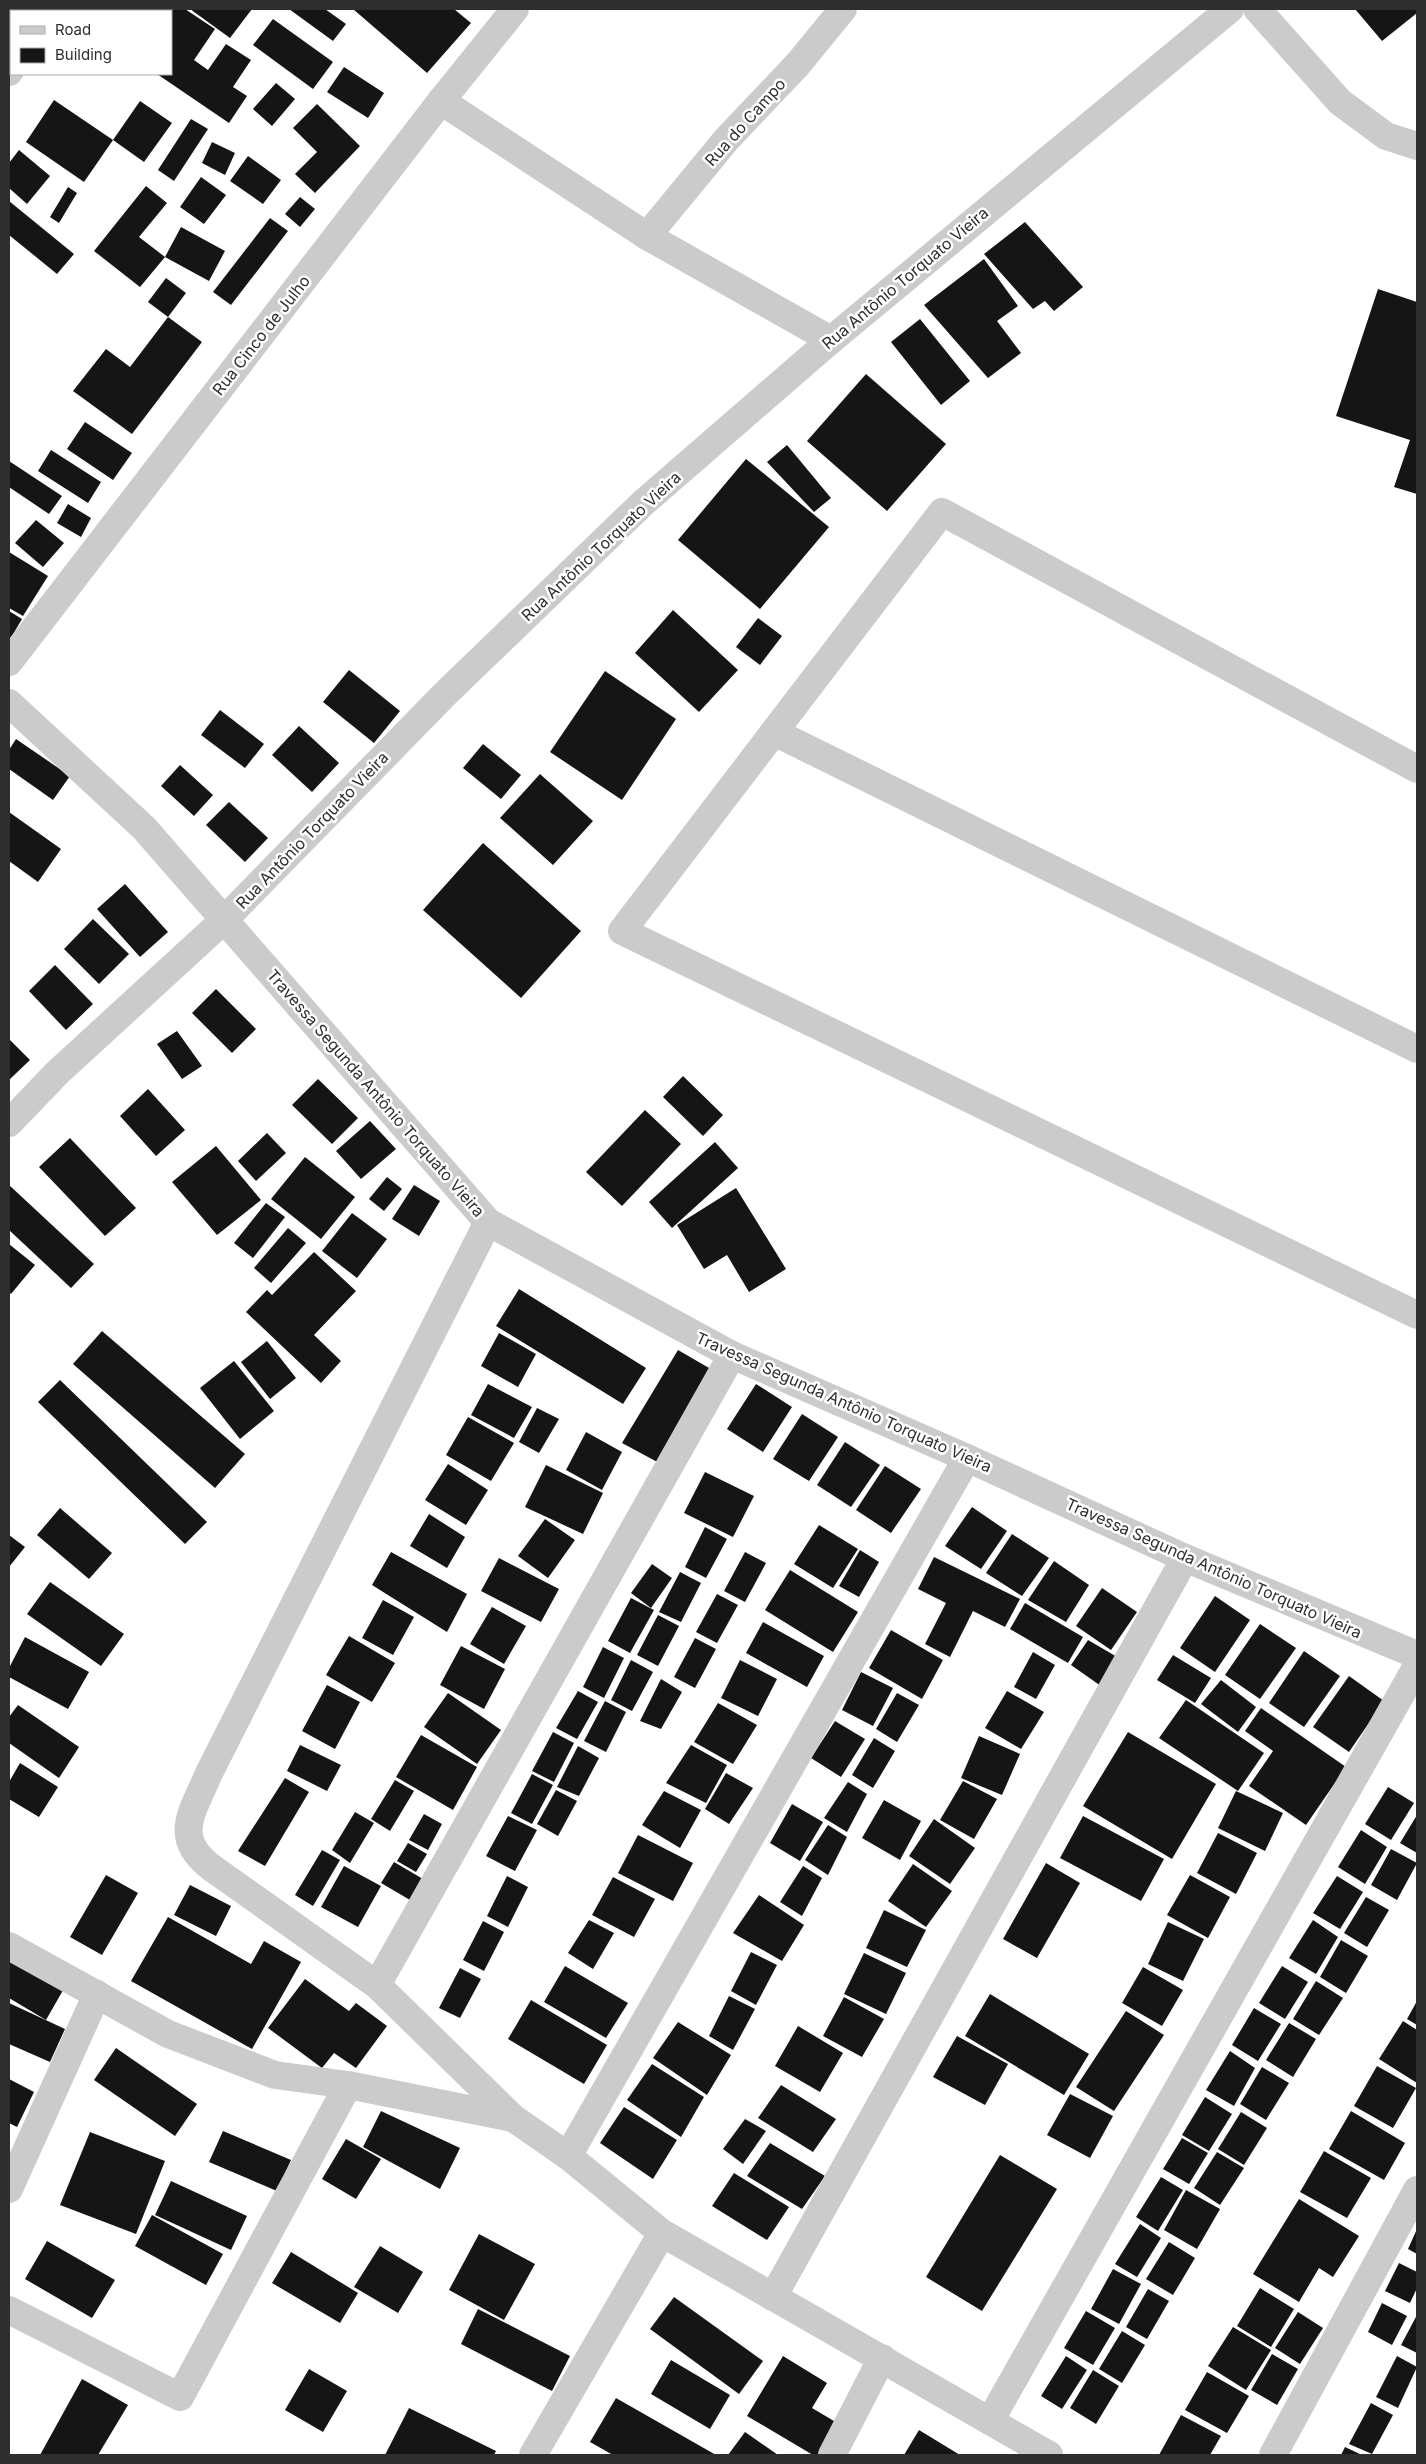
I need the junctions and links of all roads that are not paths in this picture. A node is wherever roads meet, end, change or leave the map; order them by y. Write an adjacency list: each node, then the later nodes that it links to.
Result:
1 (515, 9): 5 (street, Rua Cinco de Julho)
2 (843, 9): 7 (street, Rua do Campo)
3 (1230, 9): 8 (street, Rua Antônio Torquato Vieira)
4 (1257, 9): 6 (street)
5 (441, 101): 7 (street); 9 (street, Rua Cinco de Julho)
6 (1417, 146)
7 (647, 236): 8 (street)
8 (831, 340): 13 (street, Rua Antônio Torquato Vieira)
9 (9, 662)
10 (9, 703): 13 (street, Travessa Segunda Antônio Torquato Vieira)
11 (774, 732): 12 (street); 14 (street); 17 (street)
12 (1417, 769)
13 (225, 919): 15 (street, Rua Antônio Torquato Vieira); 16 (street, Travessa Segunda Antônio Torquato Vieira)
14 (1417, 1049)
15 (9, 1123)
16 (488, 1222): 18 (street, Travessa Segunda Antônio Torquato Vieira); 24 (street)
17 (1417, 1315)
18 (732, 1355): 19 (street, Travessa Segunda Antônio Torquato Vieira); 24 (street)
19 (967, 1458): 20 (street, Travessa Segunda Antônio Torquato Vieira); 28 (street)
20 (1185, 1558): 21 (street, Travessa Segunda Antônio Torquato Vieira); 32 (street)
21 (1417, 1656)
22 (1417, 1666): 35 (street)
23 (9, 1946): 25 (street)
24 (377, 1985): 27 (street)
25 (96, 1994): 26 (street); 29 (street)
26 (348, 2085): 27 (street); 33 (street)
27 (513, 2118): 28 (street)
28 (568, 2156): 31 (street)
29 (9, 2189)
30 (1417, 2190): 39 (street)
31 (662, 2233): 32 (street); 36 (street)
32 (773, 2297): 34 (street)
33 (9, 2310)
34 (882, 2358): 35 (street); 37 (street)
35 (990, 2421): 38 (street)
36 (533, 2455)
37 (832, 2455)
38 (1049, 2455)
39 (1274, 2455)

